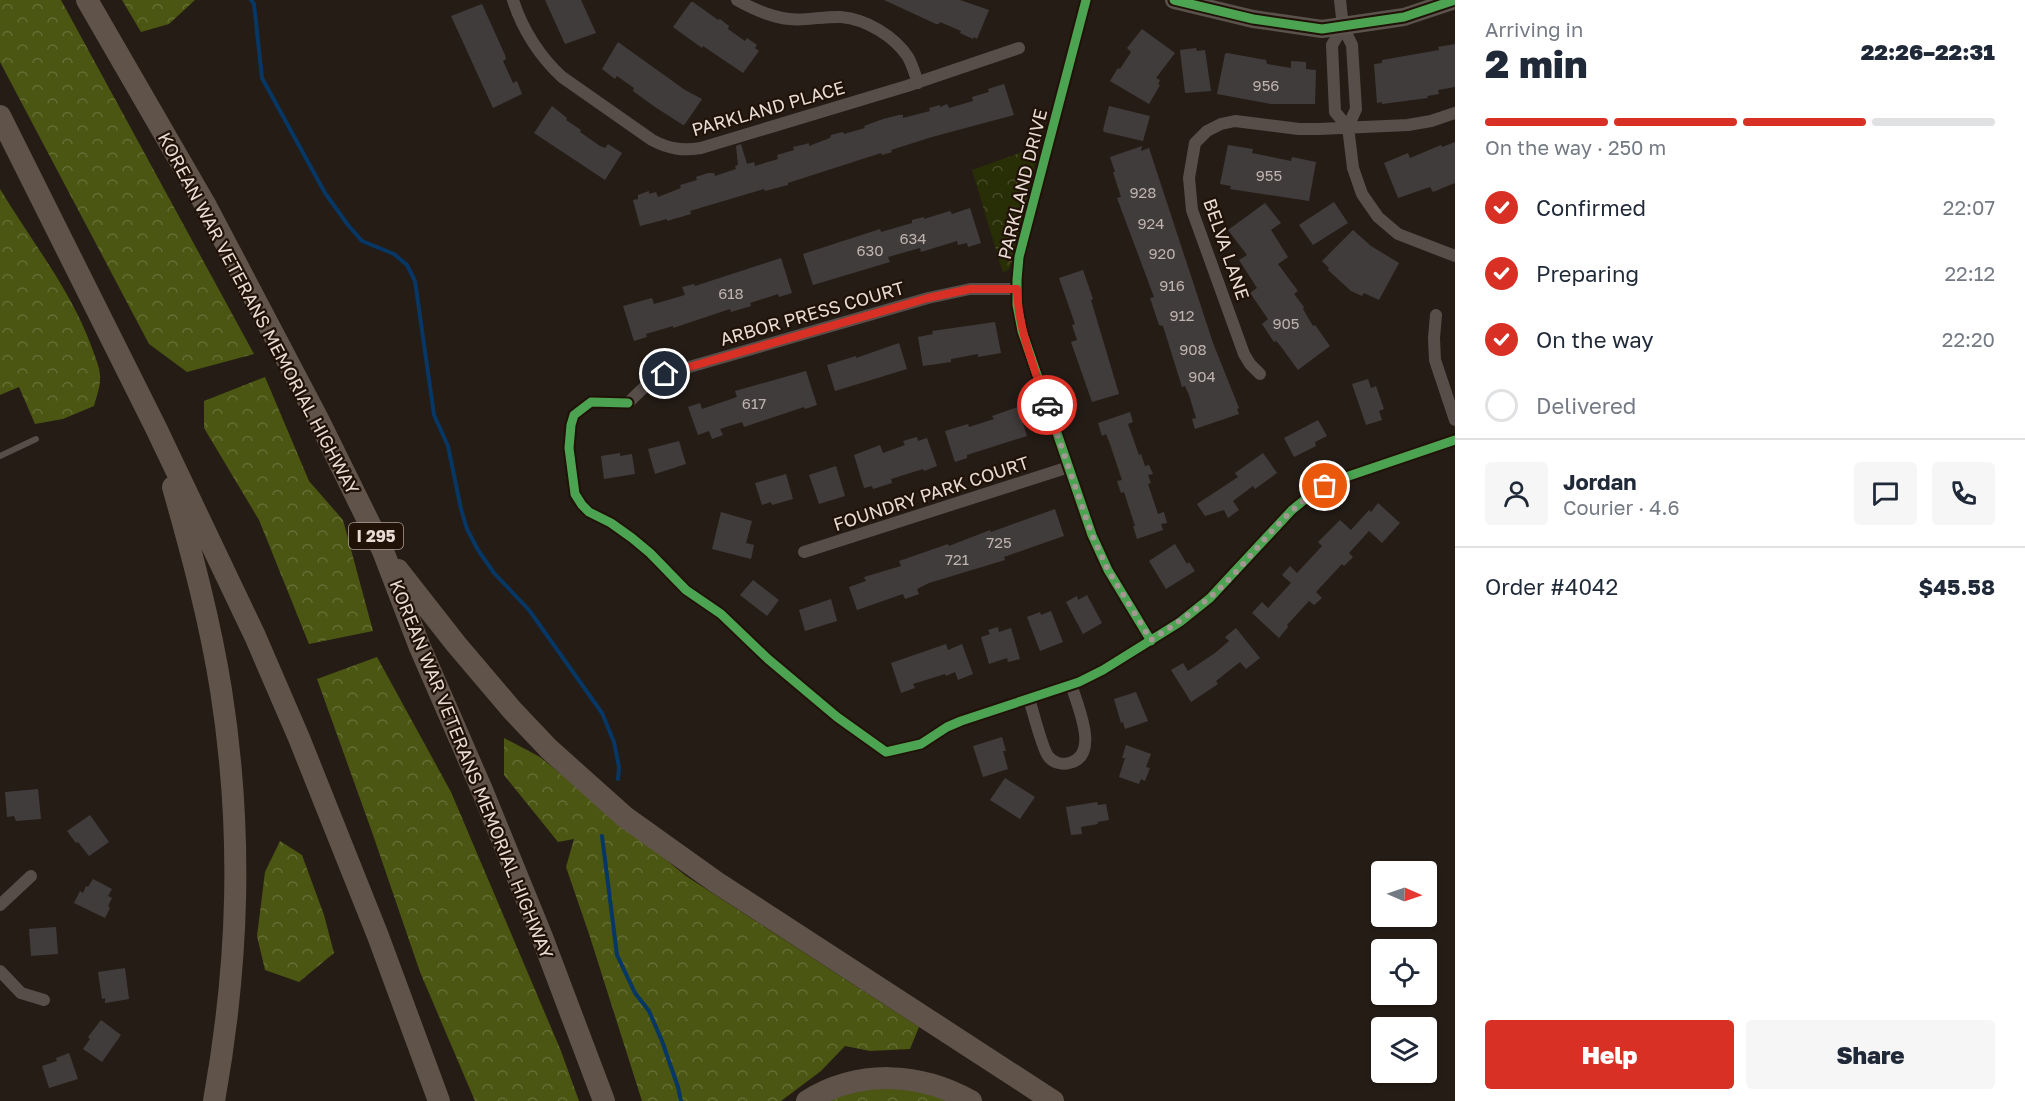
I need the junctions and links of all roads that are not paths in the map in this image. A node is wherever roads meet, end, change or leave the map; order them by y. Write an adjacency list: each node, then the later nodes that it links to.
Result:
1 (87, 0): 25 (highway, KOREAN WAR VETERANS MEMORIAL HIGHWAY / I 295)
2 (513, 0): 10 (street, PARKLAND PLACE)
3 (737, 0): 10 (street)
4 (1086, 0): 15 (street, PARKLAND DRIVE)
5 (1174, 0): 8 (street)
6 (1341, 0): 8 (street)
7 (1455, 0): 8 (street)
8 (1342, 27): 13 (street); 13 (street)
9 (1019, 48): 10 (street, PARKLAND PLACE)
10 (918, 83)
11 (1455, 113): 13 (street, BELVA LANE)
12 (0, 116): 20 (highway)
13 (1348, 127): 14 (street); 17 (street, BELVA LANE)
14 (1455, 256)
15 (1017, 289): 18 (street, ARBOR PRESS COURT); 24 (street, PARKLAND DRIVE)
16 (1436, 315): 19 (street)
17 (1260, 374)
18 (628, 403)
19 (1455, 420)
20 (156, 428): 35 (highway); 36 (highway)
21 (36, 439): 23 (lane)
22 (1455, 440): 27 (street)
23 (0, 456)
24 (1069, 467): 26 (street, FOUNDRY PARK COURT); 27 (street, PARKLAND DRIVE)
25 (383, 551): 37 (highway, KOREAN WAR VETERANS MEMORIAL HIGHWAY / I 295); 40 (highway)
26 (804, 552)
27 (1151, 640): 28 (street)
28 (1071, 684): 29 (street); 29 (street)
29 (1029, 699): 30 (street)
30 (921, 744)
31 (31, 876): 32 (street)
32 (0, 905)
33 (0, 971): 34 (street)
34 (44, 1000)
35 (214, 1101)
36 (439, 1101)
37 (604, 1101)
38 (807, 1101): 39 (highway)
39 (971, 1101)
40 (1053, 1101)

